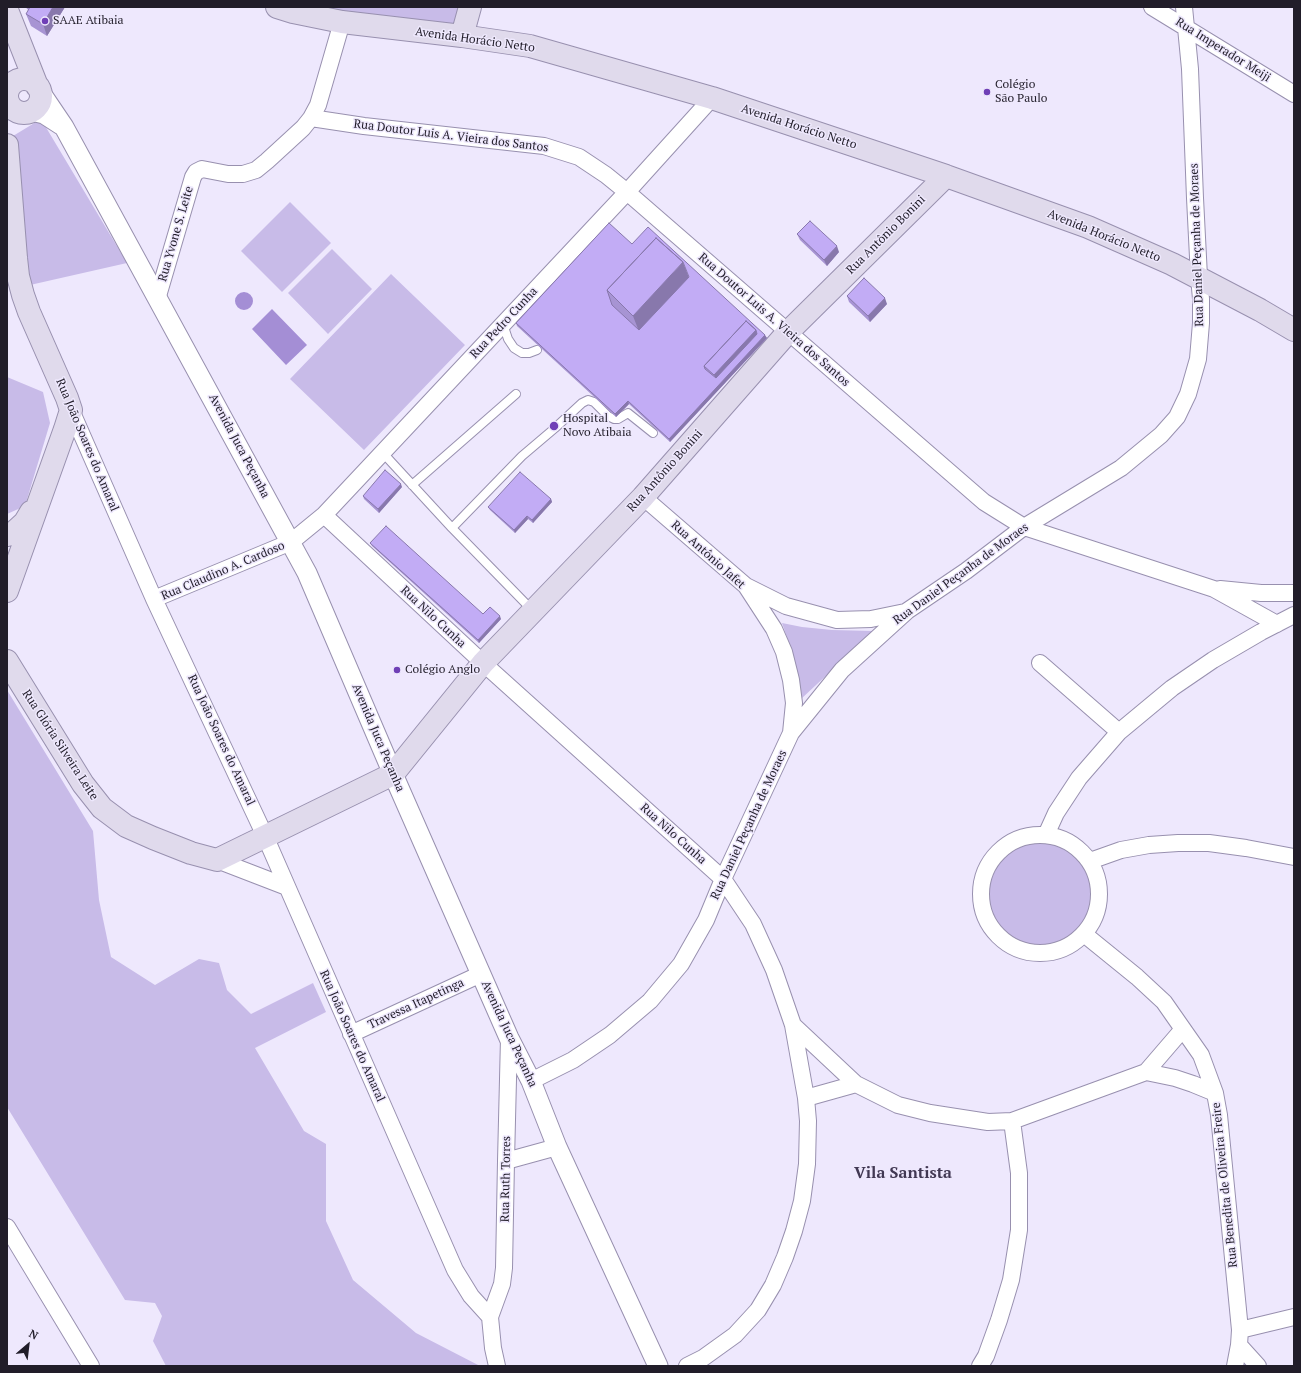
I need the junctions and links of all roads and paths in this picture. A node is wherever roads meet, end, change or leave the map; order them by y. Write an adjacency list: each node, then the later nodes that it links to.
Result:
1 (277, 7): 6 (main road, Avenida Horácio Netto)
2 (470, 7): 8 (main road)
3 (1152, 7): 7 (street, Rua Imperador Meiji)
4 (1184, 7): 7 (street, Rua Daniel Peçanha de Moraes)
5 (7, 10): 10 (main road)
6 (342, 22): 8 (main road, Avenida Horácio Netto); 15 (street, Rua Yvone S. Leite)
7 (1185, 27): 12 (street, Rua Imperador Meiji); 20 (street, Rua Daniel Peçanha de Moraes)
8 (462, 36): 13 (main road, Avenida Horácio Netto)
9 (7, 48): 11 (main road)
10 (38, 88): 11 (main road); 14 (main road); 16 (street, Avenida Juca Peçanha)
11 (9, 91): 14 (main road)
12 (1294, 94)
13 (712, 98): 18 (main road, Avenida Horácio Netto); 19 (street, Rua Pedro Cunha)
14 (27, 112): 16 (street); 17 (main road, Rua João Soares do Amaral)
15 (311, 118): 19 (street, Rua Doutor Luis A. Vieira dos Santos); 21 (street, Rua Yvone S. Leite)
16 (64, 127): 21 (street, Avenida Juca Peçanha)
17 (7, 145): 27 (main road, Rua João Soares do Amaral)
18 (946, 176): 20 (main road, Avenida Horácio Netto); 24 (main road, Rua Antônio Bonini)
19 (627, 192): 22 (street, Rua Pedro Cunha); 24 (street, Rua Doutor Luis A. Vieira dos Santos)
20 (1199, 277): 23 (main road, Avenida Horácio Netto); 34 (street, Rua Daniel Peçanha de Moraes)
21 (158, 296): 37 (street, Avenida Juca Peçanha)
22 (503, 324): 25 (lane); 29 (street, Rua Pedro Cunha)
23 (1294, 330)
24 (788, 332): 32 (main road, Rua Antônio Bonini); 34 (street, Rua Doutor Luis A. Vieira dos Santos)
25 (537, 350)
26 (516, 394): 30 (lane)
27 (71, 410): 31 (main road); 43 (street, Rua João Soares do Amaral)
28 (653, 433): 35 (lane)
29 (382, 452): 30 (lane); 33 (street, Rua Pedro Cunha)
30 (412, 485): 35 (lane)
31 (42, 492): 36 (main road); 39 (main road)
32 (643, 497): 40 (street, Rua Antônio Jafet); 45 (main road, Rua Antônio Bonini)
33 (324, 515): 37 (street, Rua Pedro Cunha); 51 (street, Rua Nilo Cunha)
34 (1024, 527): 41 (street, Rua Doutor Luis A. Vieira dos Santos); 46 (street, Rua Daniel Peçanha de Moraes)
35 (452, 528): 45 (lane)
36 (7, 535)
37 (291, 542): 43 (street, Rua Claudino A. Cardoso); 55 (street, Avenida Juca Peçanha)
38 (7, 548): 39 (main road)
39 (10, 581)
40 (746, 586): 44 (street); 49 (street, Rua Antônio Jafet)
41 (1214, 589): 42 (street, Rua Doutor Luis A. Vieira dos Santos); 48 (street, Rua Doutor Luis A. Vieira dos Santos)
42 (1294, 593)
43 (154, 599): 57 (street, Rua João Soares do Amaral)
44 (786, 606): 46 (street); 49 (street)
45 (533, 611): 51 (main road, Rua Antônio Bonini)
46 (907, 611): 54 (street, Rua Daniel Peçanha de Moraes)
47 (1294, 615): 48 (street)
48 (1277, 624): 53 (street)
49 (774, 629): 54 (street, Rua Antônio Jafet)
50 (7, 661): 59 (main road, Rua Glória Silveira Leite)
51 (483, 663): 55 (main road, Rua Antônio Bonini); 61 (street, Rua Nilo Cunha)
52 (1040, 663): 53 (street)
53 (1119, 732): 56 (street)
54 (791, 733): 61 (street, Rua Daniel Peçanha de Moraes)
55 (393, 774): 57 (main road); 64 (street, Avenida Juca Peçanha)
56 (1046, 835): 60 (street); 63 (street)
57 (265, 836): 59 (main road); 62 (street, Rua João Soares do Amaral)
58 (1294, 857): 60 (street)
59 (217, 860): 62 (street)
60 (1090, 861): 63 (street)
61 (723, 879): 65 (street, Rua Nilo Cunha); 70 (street, Rua Daniel Peçanha de Moraes)
62 (286, 887): 67 (street, Rua João Soares do Amaral)
63 (1084, 934): 66 (street, Rua Benedita de Oliveira Freire)
64 (481, 974): 67 (street, Travessa Itapetinga); 68 (street, Avenida Juca Peçanha)
65 (793, 1025): 71 (street); 73 (street, Rua Nilo Cunha)
66 (1184, 1029): 69 (street); 72 (street, Rua Benedita de Oliveira Freire)
67 (351, 1034): 78 (street, Rua João Soares do Amaral)
68 (509, 1038): 70 (street, Avenida Juca Peçanha); 76 (street, Rua Ruth Torres)
69 (1146, 1072): 72 (street); 74 (street)
70 (531, 1081): 75 (street, Avenida Juca Peçanha)
71 (856, 1084): 73 (street); 74 (street)
72 (1214, 1093): 80 (street, Rua Benedita de Oliveira Freire)
73 (806, 1098): 84 (street, Rua Nilo Cunha)
74 (1012, 1121): 85 (street)
75 (557, 1147): 76 (street); 83 (street, Avenida Juca Peçanha)
76 (506, 1161): 78 (street, Rua Ruth Torres)
77 (7, 1227): 81 (street)
78 (490, 1317): 82 (street)
79 (1294, 1317): 80 (street)
80 (1240, 1337): 86 (street, Rua Benedita de Oliveira Freire); 87 (street)
81 (91, 1366)
82 (497, 1366)
83 (658, 1366)
84 (687, 1366)
85 (980, 1366)
86 (1235, 1366)
87 (1258, 1366)

